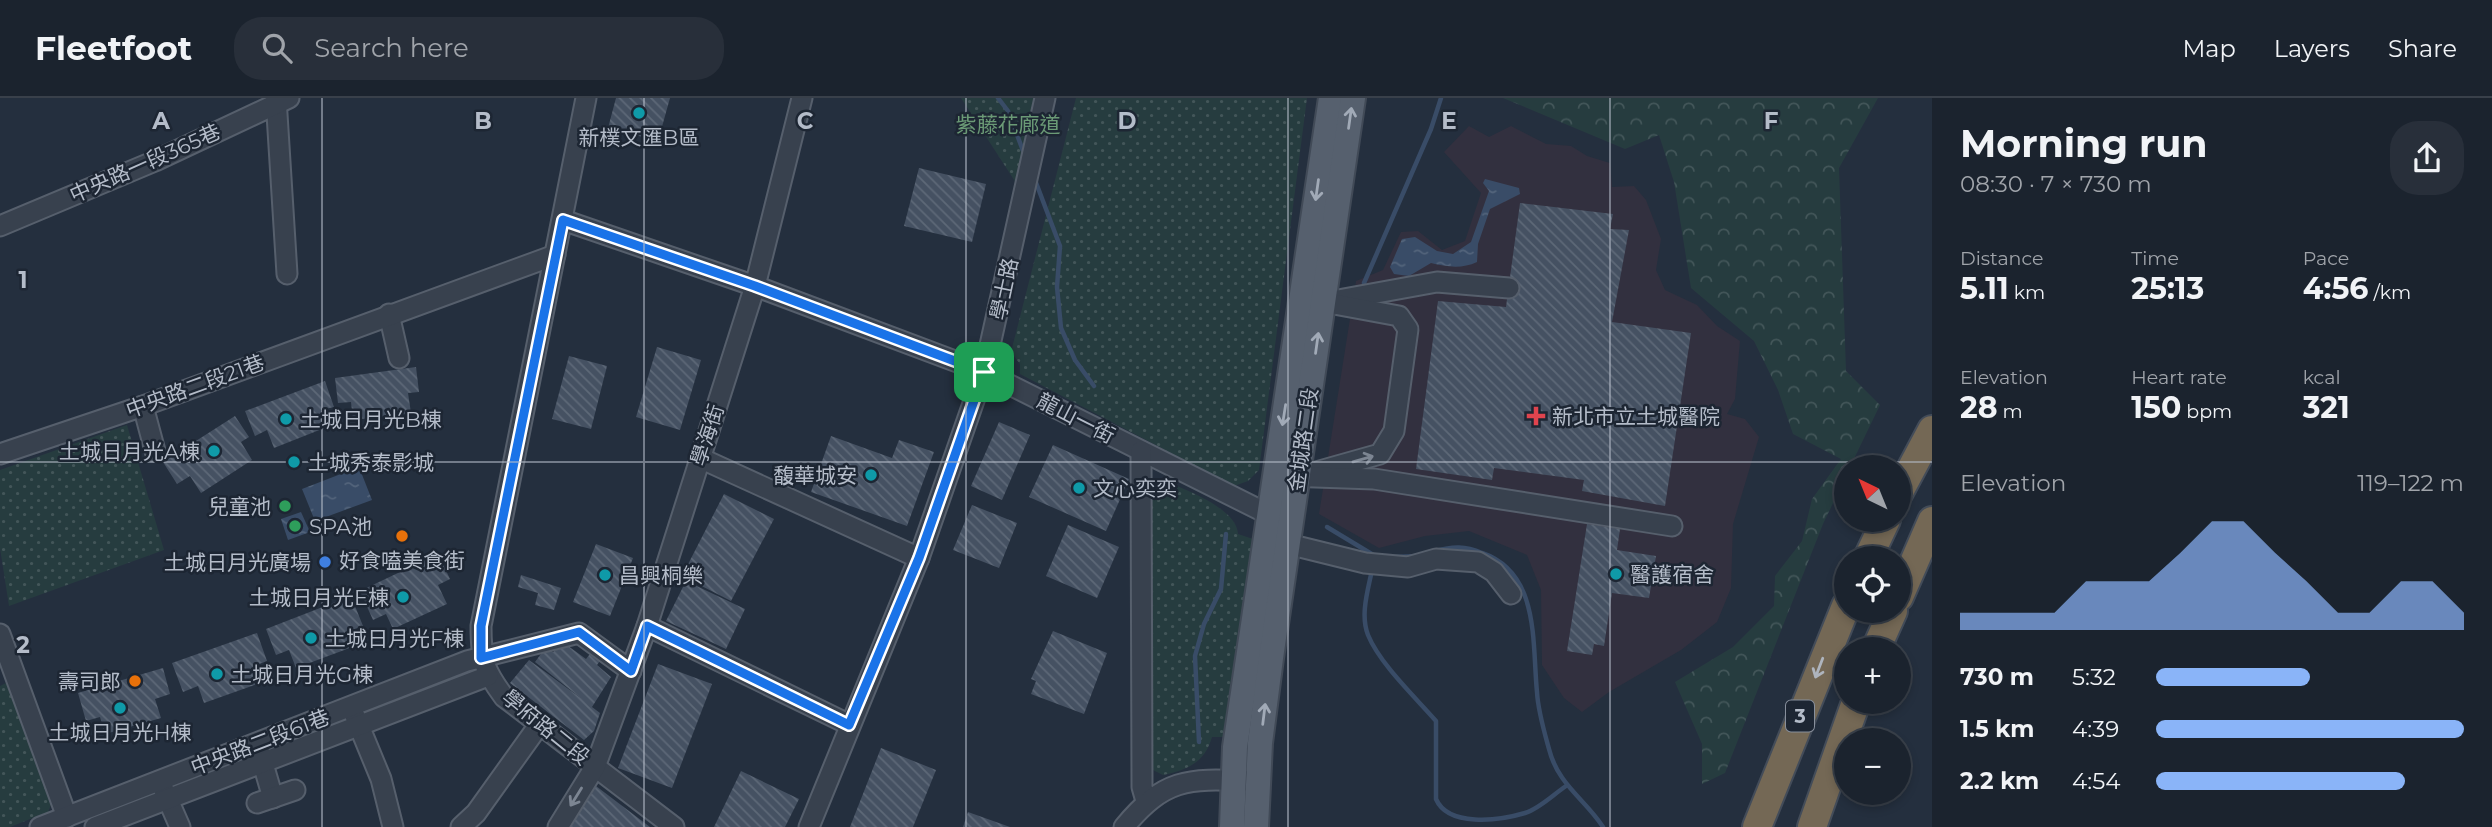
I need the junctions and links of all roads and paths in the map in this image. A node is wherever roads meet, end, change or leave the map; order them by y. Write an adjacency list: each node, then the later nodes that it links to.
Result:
1 (586, 98): 7 (street)
2 (802, 98): 11 (street, 學海街)
3 (1045, 98): 16 (street, 學士路)
4 (1331, 98): 24 (main road, 金城路二段, one-way to 24)
5 (1353, 98): 13 (main road, 金城路二段, one-way to 5)
6 (281, 99): 8 (street, 中央路一段365巷); 10 (street)
7 (563, 220): 9 (street); 11 (street, 龍山一街)
8 (0, 226)
9 (555, 255): 14 (street, 中央路二段21巷); 35 (street)
10 (287, 274)
11 (755, 286): 16 (street, 龍山一街); 22 (street, 學海街)
12 (1509, 288): 13 (street)
13 (1323, 302): 24 (main road, 金城路二段, one-way to 13); 24 (street, one-way to 13)
14 (389, 314): 15 (street); 17 (street, 中央路二段21巷)
15 (399, 358)
16 (984, 372): 20 (street, 龍山一街); 29 (street, 學士路)
17 (143, 406): 19 (street); 21 (street, 中央路二段21巷)
18 (1932, 430): 23 (highway)
19 (155, 451)
20 (1141, 451): 25 (street, 龍山一街); 49 (street)
21 (0, 454)
22 (700, 458): 29 (street); 33 (street, 學海街)
23 (1911, 469)
24 (1286, 476): 25 (main road, 金城路二段); 27 (street); 28 (main road, 金城路二段)
25 (1268, 514): 45 (main road, 金城路二段)
26 (1932, 521): 30 (highway)
27 (1672, 526)
28 (1288, 544): 31 (street); 46 (main road, 金城路二段, one-way to 28)
29 (919, 558): 41 (street, 學士路)
30 (1911, 569)
31 (1511, 594)
32 (1839, 623): 62 (highway, 3, one-way to 62)
33 (647, 626): 36 (street, 學海街); 41 (street)
34 (0, 634): 50 (street)
35 (484, 667): 36 (street); 37 (street, 中央路二段61巷); 39 (street); 40 (street, 學府路二段)
36 (631, 671): 43 (street, 學海街)
37 (351, 706): 39 (street); 42 (street, 中央路二段61巷)
38 (1853, 714): 63 (highway, 3)
39 (359, 725): 42 (street); 54 (street)
40 (540, 725): 43 (street, 學府路二段); 55 (street)
41 (849, 725): 58 (street, 學士路)
42 (260, 752): 44 (street, 中央路二段61巷); 47 (street); 48 (street)
43 (595, 767): 56 (street, 學海街, one-way to 56); 57 (street, 學府路二段)
44 (160, 780): 48 (street); 50 (street, 中央路二段61巷)
45 (1232, 780): 46 (street); 49 (street); 60 (main road, 金城路二段)
46 (1259, 782): 61 (main road, 金城路二段)
47 (295, 790)
48 (168, 799): 52 (street); 53 (street)
49 (1146, 801): 59 (street)
50 (75, 819): 51 (street, 中央路二段61巷)
51 (40, 827)
52 (95, 827)
53 (180, 827)
54 (393, 827)
55 (461, 827)
56 (558, 827)
57 (674, 827)
58 (809, 827)
59 (1124, 827)
60 (1232, 827)
61 (1255, 827)
62 (1757, 827)
63 (1812, 827)

